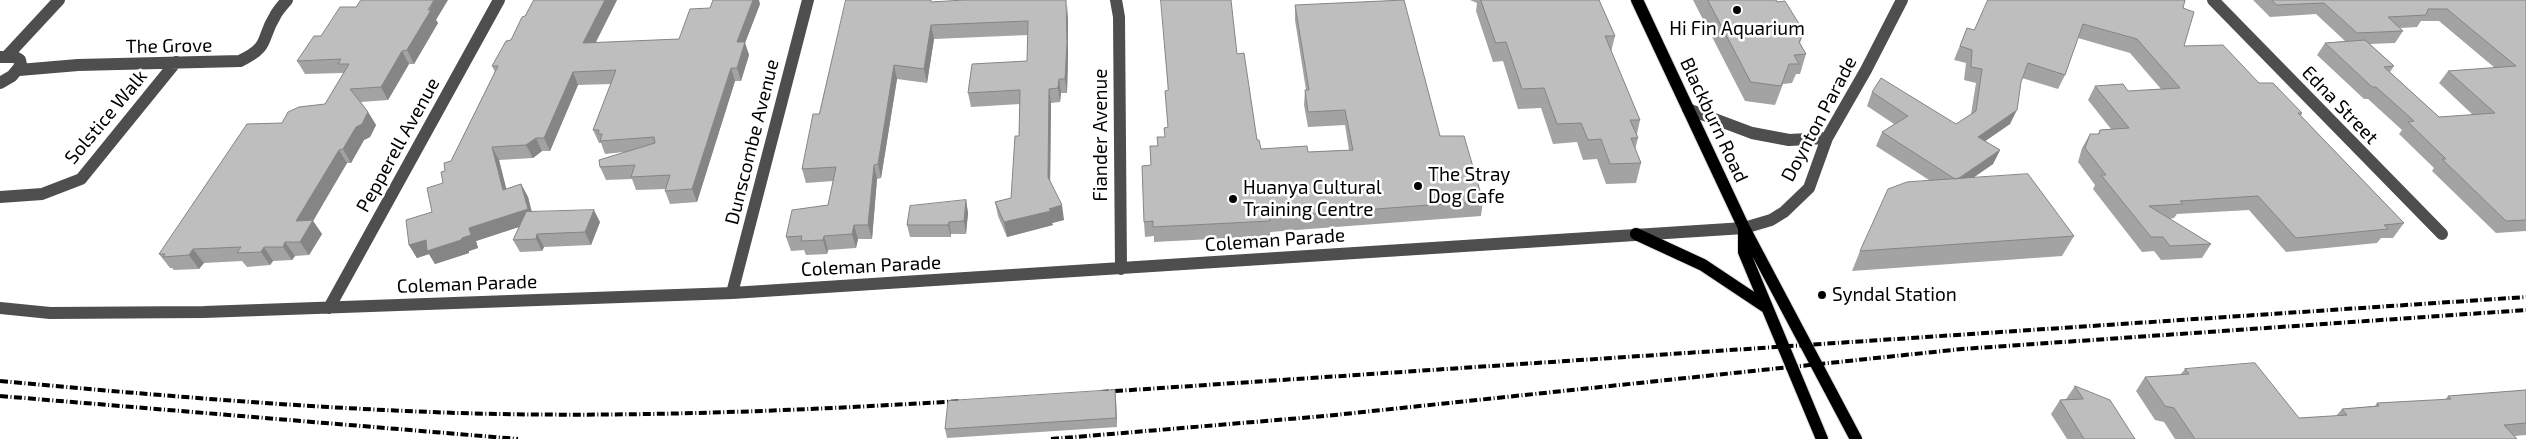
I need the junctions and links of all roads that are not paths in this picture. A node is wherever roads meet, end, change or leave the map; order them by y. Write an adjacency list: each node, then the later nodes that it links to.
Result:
1 (59, 0): 9 (street)
2 (286, 0): 10 (street, The Grove)
3 (499, 0): 23 (street, Pepperell Avenue)
4 (808, 0): 20 (street, Dunscombe Avenue)
5 (1116, 0): 19 (street, Fiander Avenue)
6 (1637, 0): 13 (main road, Blackburn Road)
7 (1902, 0): 14 (street, Doynton Parade)
8 (2213, 0): 18 (street, Edna Street)
9 (4, 56): 11 (street)
10 (176, 62): 11 (street, The Grove); 15 (street, Solstice Walk)
11 (19, 70): 12 (street)
12 (0, 83)
13 (1688, 109): 14 (street); 16 (main road, Blackburn Road)
14 (1826, 138): 16 (street, Doynton Parade)
15 (0, 197)
16 (1744, 228): 17 (street, Coleman Parade); 21 (main road, Blackburn Road); 25 (main road, Blackburn Road)
17 (1636, 234): 19 (street, Coleman Parade); 21 (main road)
18 (2442, 234)
19 (1121, 269): 20 (street, Coleman Parade)
20 (732, 293): 23 (street, Coleman Parade)
21 (1766, 307): 24 (main road, Blackburn Road)
22 (0, 308): 23 (street, Coleman Parade)
23 (329, 308)
24 (1822, 439)
25 (1856, 439)

